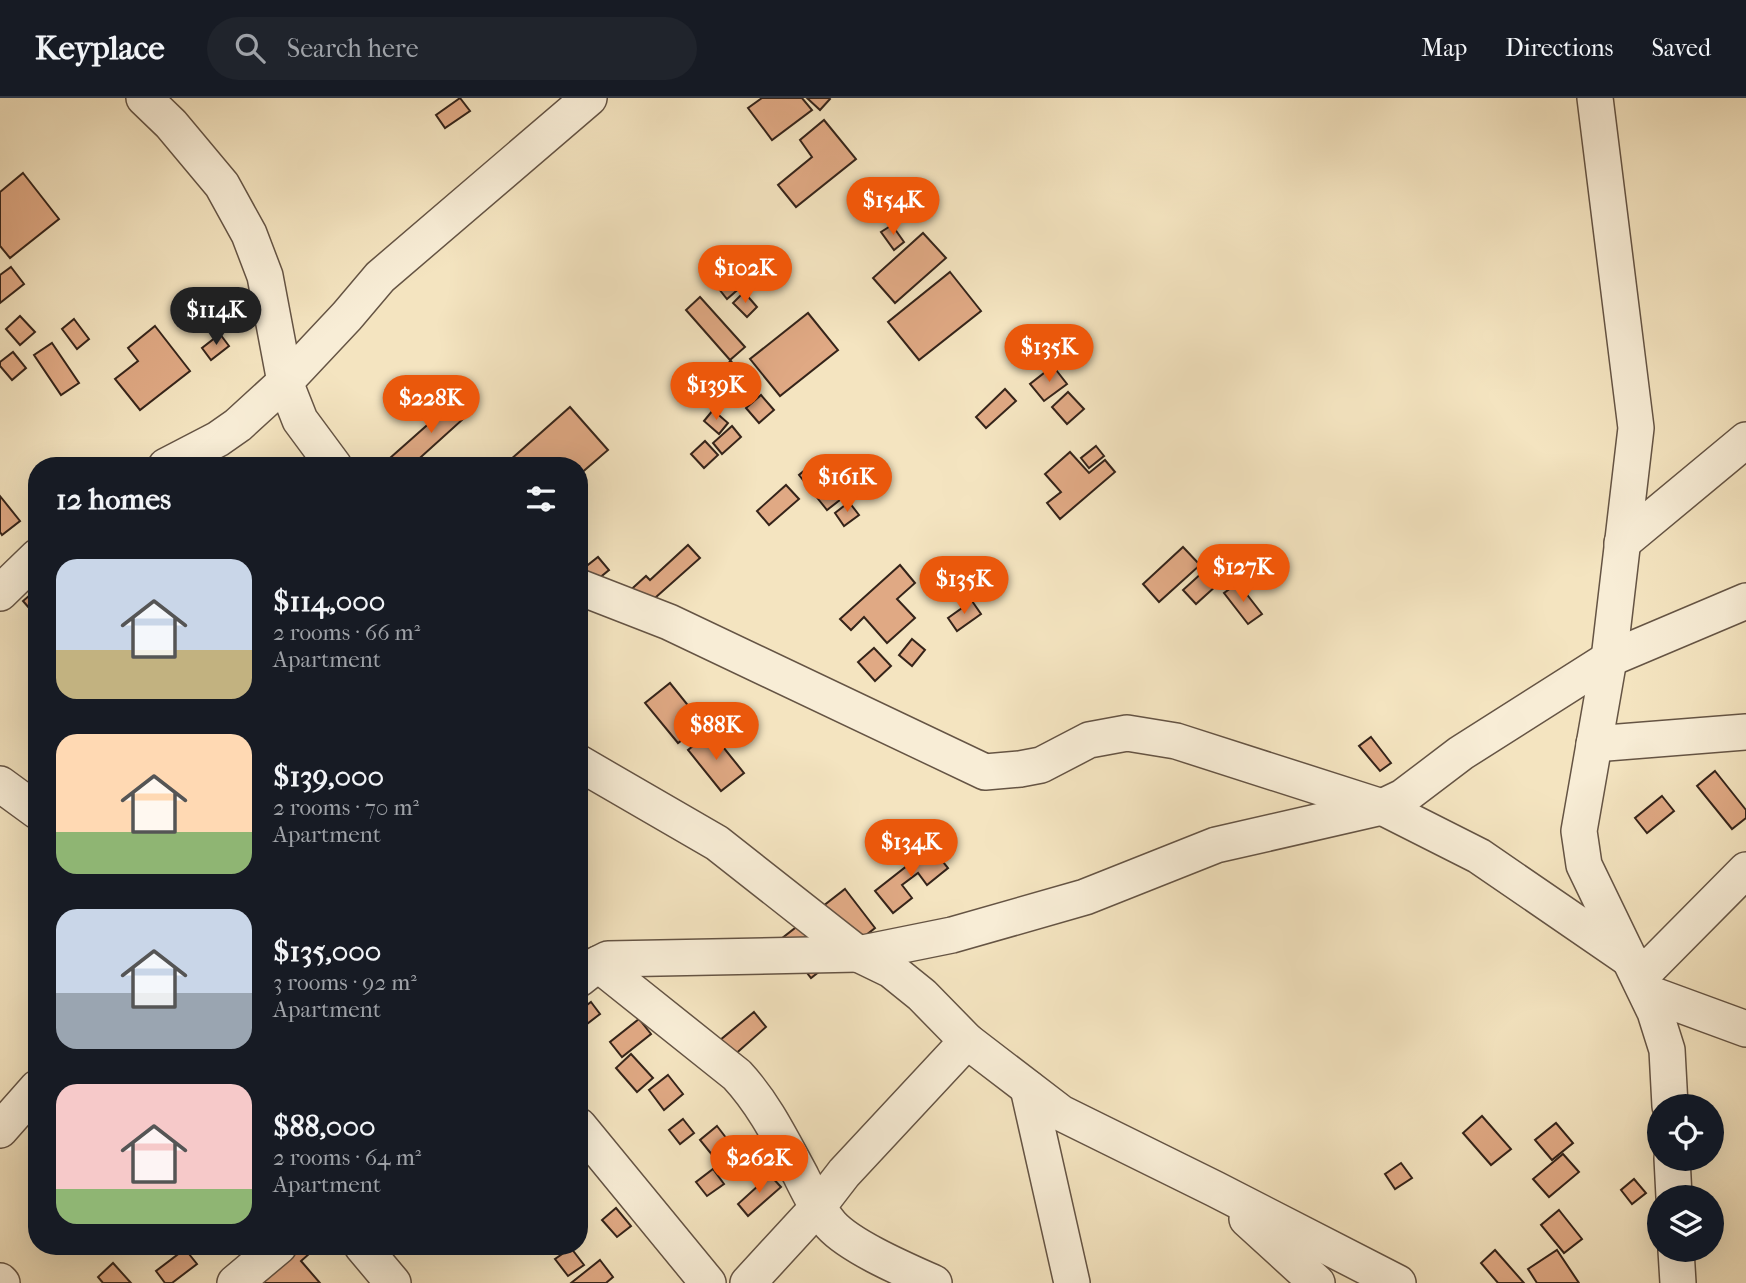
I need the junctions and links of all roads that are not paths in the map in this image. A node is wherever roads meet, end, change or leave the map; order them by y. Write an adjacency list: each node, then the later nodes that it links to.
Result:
1 (144, 98): 4 (street)
2 (589, 98): 4 (street)
3 (1597, 102): 8 (street)
4 (285, 382): 6 (street); 7 (street)
5 (1746, 440): 8 (street)
6 (184, 457)
7 (327, 457)
8 (1622, 543): 13 (street)
9 (28, 566): 11 (street)
10 (588, 590): 19 (street)
11 (0, 593)
12 (1746, 601): 13 (street)
13 (1609, 659): 15 (street); 19 (street)
14 (1746, 732): 15 (street)
15 (1594, 744): 23 (street)
16 (588, 768): 21 (street)
17 (0, 784): 18 (street)
18 (28, 804)
19 (1382, 807): 21 (street); 23 (street)
20 (1746, 870): 23 (street)
21 (858, 954): 22 (street); 25 (street)
22 (589, 972): 32 (street)
23 (1640, 977): 24 (street); 27 (street)
24 (1746, 1029)
25 (967, 1041): 26 (street); 32 (street)
26 (1028, 1088): 31 (street); 41 (street)
27 (1669, 1094)
28 (28, 1098): 29 (street)
29 (0, 1130)
30 (588, 1137): 39 (street)
31 (1214, 1189): 42 (street); 43 (street)
32 (817, 1209): 36 (street); 40 (street)
33 (268, 1255): 37 (street)
34 (370, 1255): 38 (street)
35 (1677, 1262): 44 (street)
36 (922, 1281)
37 (235, 1283)
38 (393, 1283)
39 (708, 1283)
40 (748, 1283)
41 (1072, 1283)
42 (1317, 1283)
43 (1398, 1283)
44 (1678, 1283)

